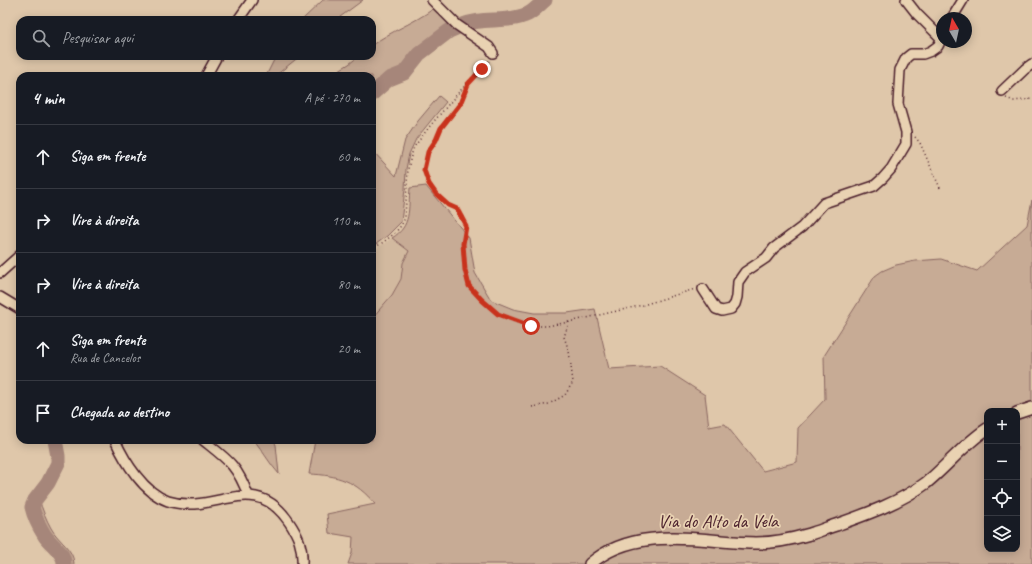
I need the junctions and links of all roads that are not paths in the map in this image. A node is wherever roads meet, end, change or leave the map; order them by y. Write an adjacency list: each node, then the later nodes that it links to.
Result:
1 (252, 0): 6 (street)
2 (432, 0): 9 (street)
3 (906, 0): 7 (street)
4 (963, 0): 5 (street)
5 (955, 12)
6 (240, 16)
7 (936, 32)
8 (936, 47): 16 (street)
9 (493, 53)
10 (215, 60): 12 (street)
11 (1032, 64): 13 (street)
12 (208, 72)
13 (1002, 91)
14 (16, 258): 15 (street)
15 (2, 270)
16 (703, 289)
17 (0, 297): 18 (street)
18 (16, 306)
19 (1032, 408): 20 (main road)
20 (1020, 412)
21 (984, 431): 26 (main road, Via do Alto da Vela)
22 (117, 444): 24 (street)
23 (208, 444): 24 (street)
24 (248, 495): 25 (street)
25 (302, 564)
26 (590, 564)

